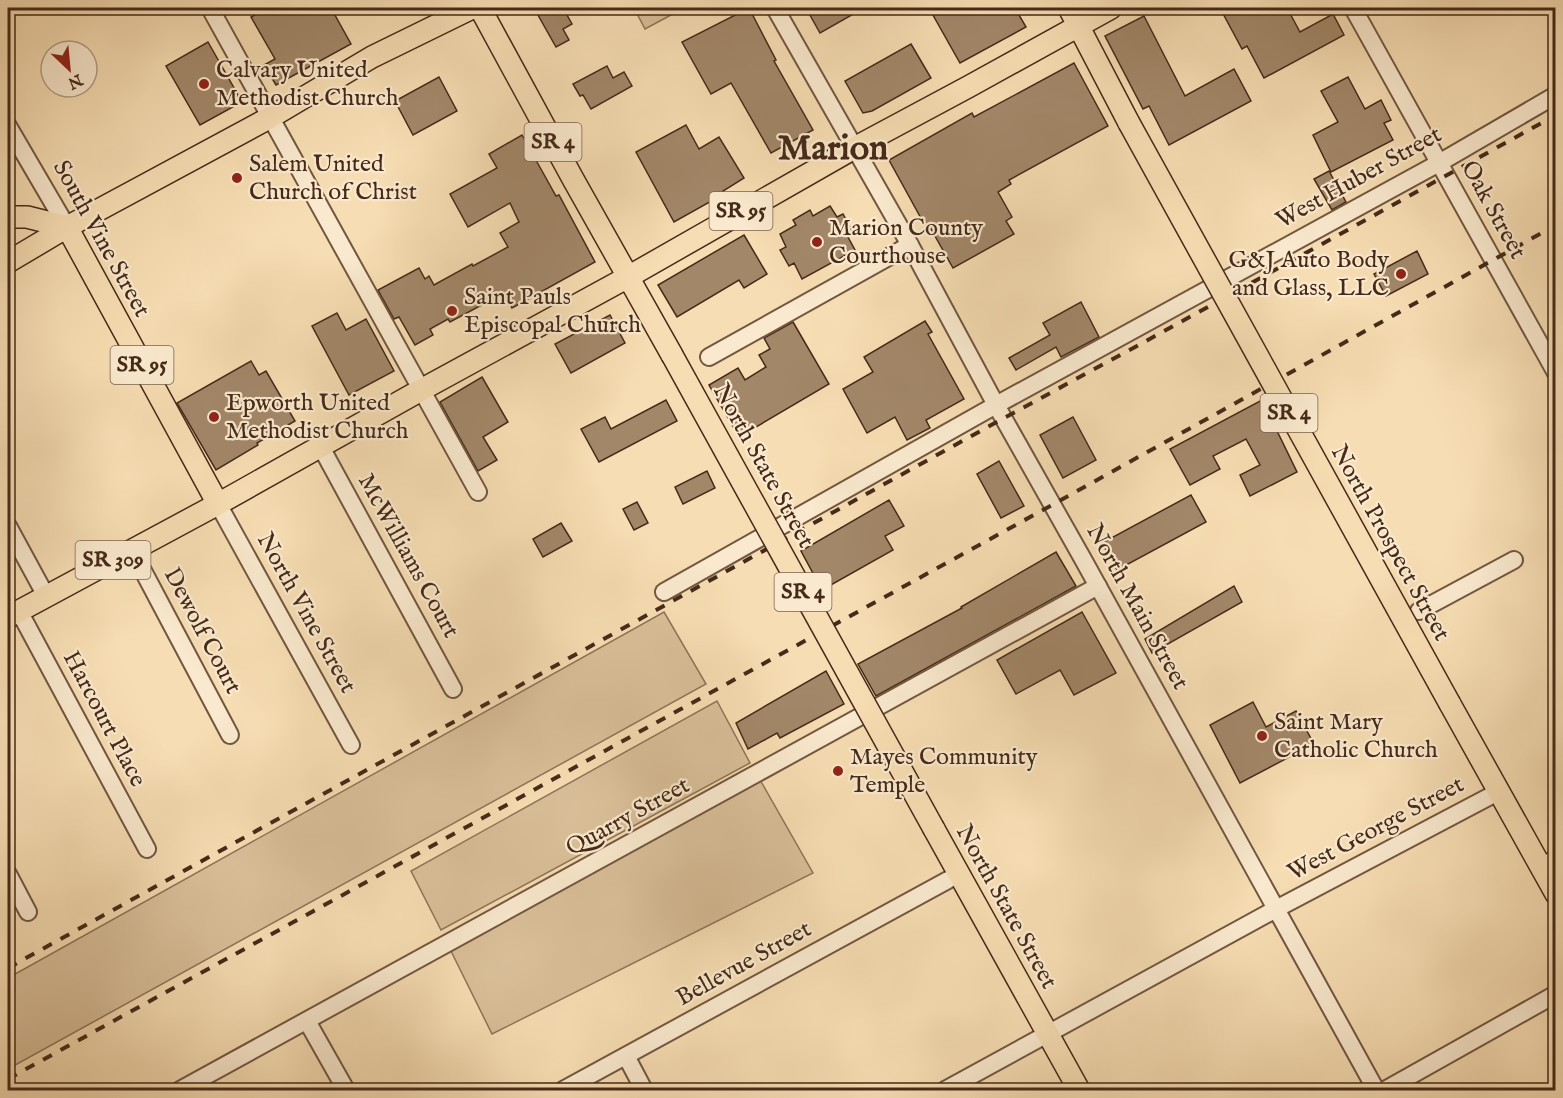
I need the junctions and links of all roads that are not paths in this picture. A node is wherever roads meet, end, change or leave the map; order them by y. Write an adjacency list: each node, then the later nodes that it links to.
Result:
1 (210, 8): 9 (street)
2 (472, 8): 9 (main road)
3 (480, 8): 17 (main road, SR 4)
4 (775, 8): 11 (street, North Main Street)
5 (1111, 8): 7 (main road, SR 95)
6 (1353, 8): 12 (street, Oak Street)
7 (1074, 16): 11 (main road, SR 95); 36 (main road, North Prospect Street / SR 4, bridge)
8 (1556, 95): 12 (street, West Huber Street)
9 (271, 117): 14 (main road); 20 (street)
10 (8, 126): 14 (street, South Vine Street)
11 (856, 147): 15 (street, North Main Street); 17 (main road, SR 95)
12 (1439, 163): 19 (street, Oak Street); 21 (street, West Huber Street)
13 (8, 217): 14 (main road)
14 (67, 227): 16 (main road); 24 (main road, South Vine Street / SR 95)
15 (910, 245): 18 (street); 21 (street, North Main Street)
16 (8, 262)
17 (628, 277): 20 (main road, SR 95); 46 (main road, North State Street / SR 4, bridge)
18 (709, 357)
19 (1556, 373)
20 (421, 390): 22 (main road, SR 95); 23 (street)
21 (996, 405): 28 (street, North Main Street); 29 (street, West Huber Street)
22 (321, 447): 24 (main road, SR 95); 33 (street, McWilliams Court)
23 (478, 492)
24 (218, 504): 26 (main road, SR 309); 35 (street, North Vine Street)
25 (8, 526): 30 (street)
26 (132, 550): 30 (main road, SR 309); 34 (street, Dewolf Court)
27 (1514, 560): 31 (street)
28 (1098, 586): 42 (street, North Main Street); 45 (street, Quarry Street)
29 (664, 592)
30 (46, 596): 32 (main road, SR 309)
31 (1419, 611)
32 (13, 614): 37 (street, Harcourt Place)
33 (453, 689)
34 (230, 735)
35 (351, 745)
36 (1498, 792): 38 (main road, North Prospect Street / SR 4); 42 (street, West George Street)
37 (147, 849)
38 (1548, 863): 41 (main road, North Prospect Street / SR 4)
39 (8, 874): 43 (street)
40 (948, 880): 47 (street, Bellevue Street)
41 (1556, 894)
42 (1276, 909): 46 (street, West George Street); 54 (street, North Main Street)
43 (28, 912)
44 (1556, 994): 55 (street)
45 (308, 1021): 48 (street, Quarry Street); 49 (street)
46 (1048, 1035): 52 (street, West George Street); 53 (main road, North State Street / SR 4)
47 (626, 1056): 50 (street, Bellevue Street); 51 (street)
48 (180, 1090)
49 (346, 1090)
50 (563, 1090)
51 (644, 1090)
52 (945, 1090)
53 (1078, 1090)
54 (1376, 1090)
55 (1384, 1090)

